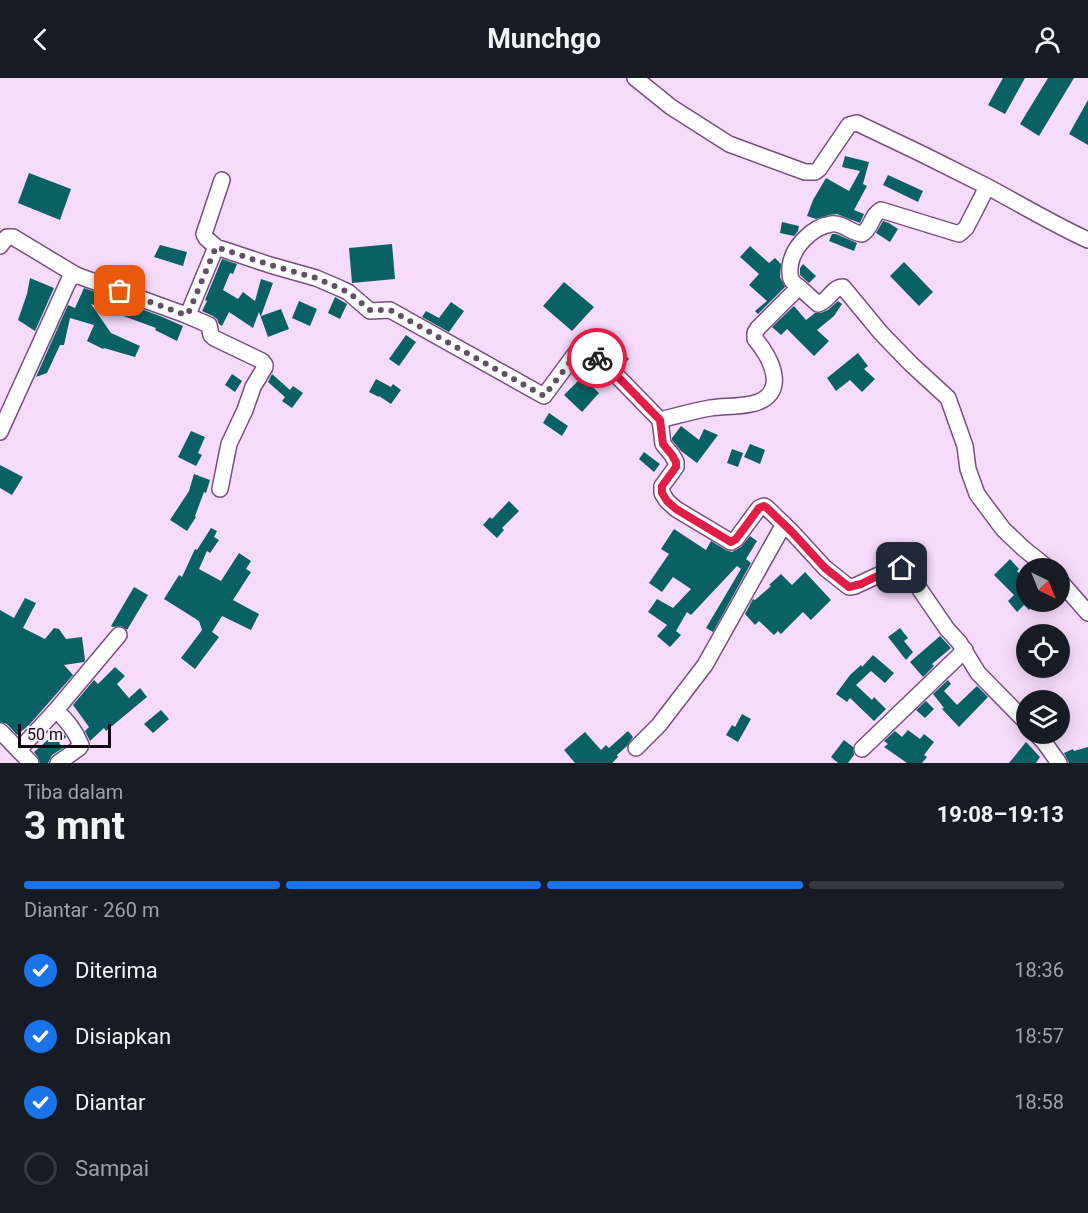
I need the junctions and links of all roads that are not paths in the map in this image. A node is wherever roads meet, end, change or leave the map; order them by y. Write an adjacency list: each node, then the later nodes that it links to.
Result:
1 (635, 78): 3 (street)
2 (222, 180): 6 (street)
3 (987, 187): 4 (street); 8 (street)
4 (1088, 240)
5 (0, 246): 7 (street)
6 (216, 247): 9 (street); 11 (street)
7 (76, 275): 9 (street); 10 (street)
8 (799, 287): 11 (street); 15 (street)
9 (186, 315): 13 (street)
10 (4, 408): 12 (street)
11 (660, 420): 14 (street)
12 (0, 432)
13 (220, 489)
14 (784, 524): 19 (street); 24 (street)
15 (1035, 558)
16 (1070, 592): 17 (street)
17 (1088, 612)
18 (119, 635): 20 (street)
19 (965, 650): 21 (street); 25 (street)
20 (56, 711): 26 (street); 28 (street)
21 (1016, 712)
22 (0, 731): 26 (street)
23 (1045, 744): 29 (street)
24 (636, 748)
25 (862, 749)
26 (19, 750): 27 (street)
27 (31, 763)
28 (58, 763)
29 (1059, 763)

